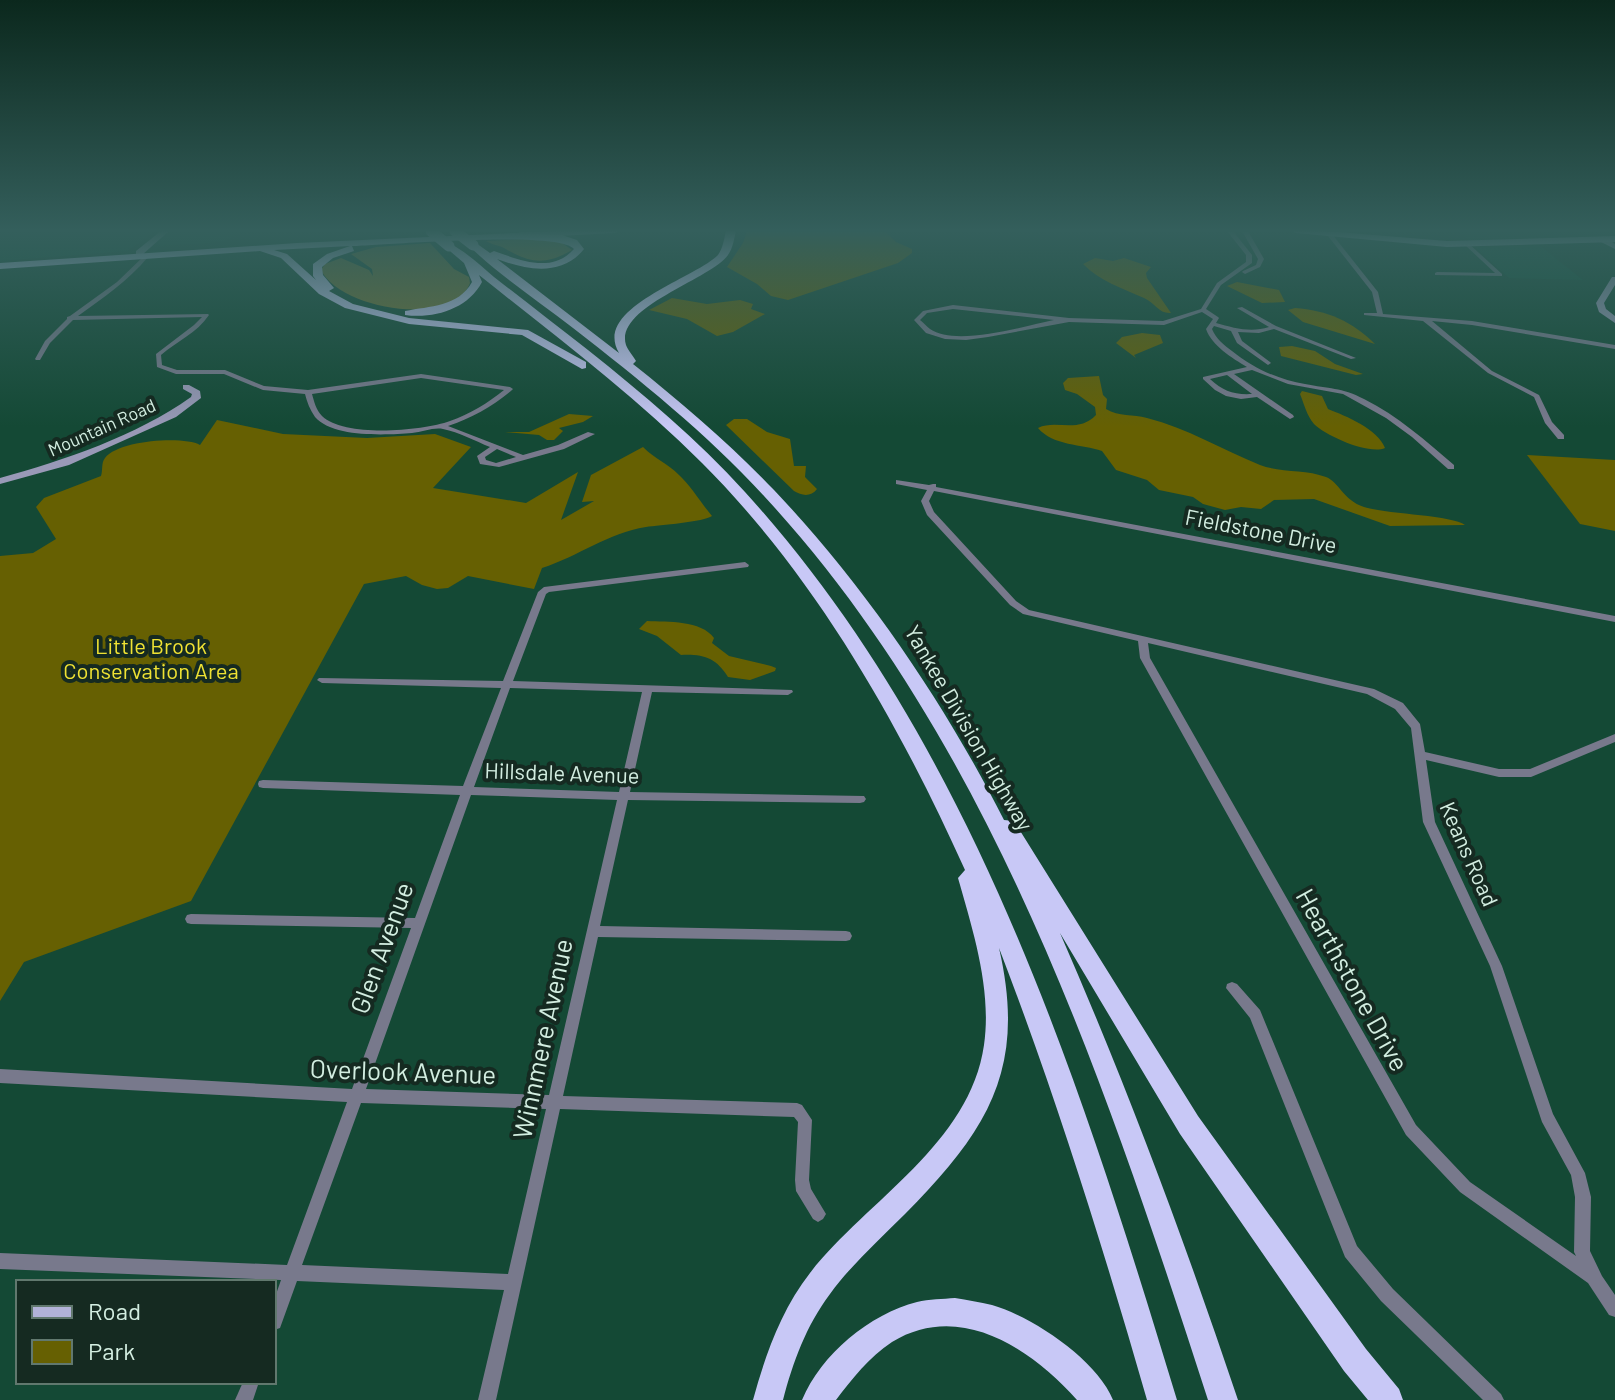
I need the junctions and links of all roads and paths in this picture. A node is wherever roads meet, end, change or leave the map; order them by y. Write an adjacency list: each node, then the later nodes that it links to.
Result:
1 (100, 296): 15 (street)
2 (332, 296): 32 (highway)
3 (345, 296): 4 (highway)
4 (467, 296)
5 (512, 296): 32 (highway)
6 (538, 296): 30 (highway, Yankee Division Highway)
7 (659, 296): 30 (highway)
8 (1211, 296): 12 (street)
9 (1376, 296): 14 (street)
10 (1604, 296): 18 (street)
11 (1240, 308): 20 (street)
12 (1203, 310): 17 (street); 19 (street)
13 (1366, 314): 14 (street)
14 (1380, 315): 16 (street)
15 (69, 318): 24 (street); 29 (street)
16 (1425, 319): 22 (street); 36 (street)
17 (1069, 320): 17 (street)
18 (1615, 320)
19 (1213, 324): 21 (street); 26 (street)
20 (1274, 327): 21 (street); 23 (street)
21 (1234, 330): 25 (street)
22 (1615, 347)
23 (1353, 358)
24 (38, 359)
25 (1268, 363)
26 (1252, 368): 27 (street); 39 (street)
27 (1228, 373): 31 (street); 31 (street)
28 (186, 387): 40 (street, Mountain Road)
29 (308, 392): 34 (street); 34 (street)
30 (660, 392): 51 (highway, Yankee Division Highway)
31 (1257, 395): 33 (street)
32 (645, 404): 57 (highway)
33 (1290, 417)
34 (442, 426): 37 (street)
35 (591, 434): 38 (street)
36 (1561, 437)
37 (497, 446): 38 (street); 38 (street)
38 (523, 457)
39 (1451, 467)
40 (0, 481)
41 (899, 482): 42 (street, Fieldstone Drive)
42 (933, 486): 44 (street, Fieldstone Drive); 45 (street, Keans Road)
43 (745, 565): 47 (street, Glen Avenue)
44 (1615, 619)
45 (1143, 641): 52 (street, Keans Road); 70 (street, Hearthstone Drive)
46 (322, 680): 47 (street)
47 (507, 683): 48 (street); 54 (street, Glen Avenue)
48 (648, 688): 49 (street); 55 (street, Winnmere Avenue)
49 (788, 692)
50 (1615, 738): 52 (street)
51 (952, 746): 78 (highway, Yankee Division Highway); 79 (highway)
52 (1420, 755): 70 (street, Keans Road)
53 (263, 784): 54 (street, Hillsdale Avenue)
54 (467, 790): 55 (street, Hillsdale Avenue); 59 (street, Glen Avenue)
55 (623, 796): 56 (street, Hillsdale Avenue); 60 (street, Winnmere Avenue)
56 (860, 799)
57 (954, 826): 74 (highway); 77 (highway)
58 (191, 919): 59 (street)
59 (419, 923): 64 (street, Glen Avenue)
60 (592, 931): 61 (street); 65 (street, Winnmere Avenue)
61 (846, 936)
62 (1232, 988): 80 (street)
63 (0, 1076): 64 (street, Overlook Avenue)
64 (358, 1096): 65 (street, Overlook Avenue); 68 (street, Glen Avenue)
65 (554, 1103): 66 (street, Overlook Avenue); 69 (street, Winnmere Avenue)
66 (818, 1214)
67 (0, 1261): 68 (street)
68 (292, 1274): 69 (street); 72 (street, Glen Avenue)
69 (513, 1282): 73 (street, Winnmere Avenue)
70 (1596, 1282): 71 (street, Keans Road)
71 (1615, 1309)
72 (276, 1317)
73 (487, 1400)
74 (768, 1400)
75 (817, 1400): 76 (highway)
76 (1098, 1400)
77 (1162, 1400)
78 (1225, 1400)
79 (1388, 1400)
80 (1495, 1400)

